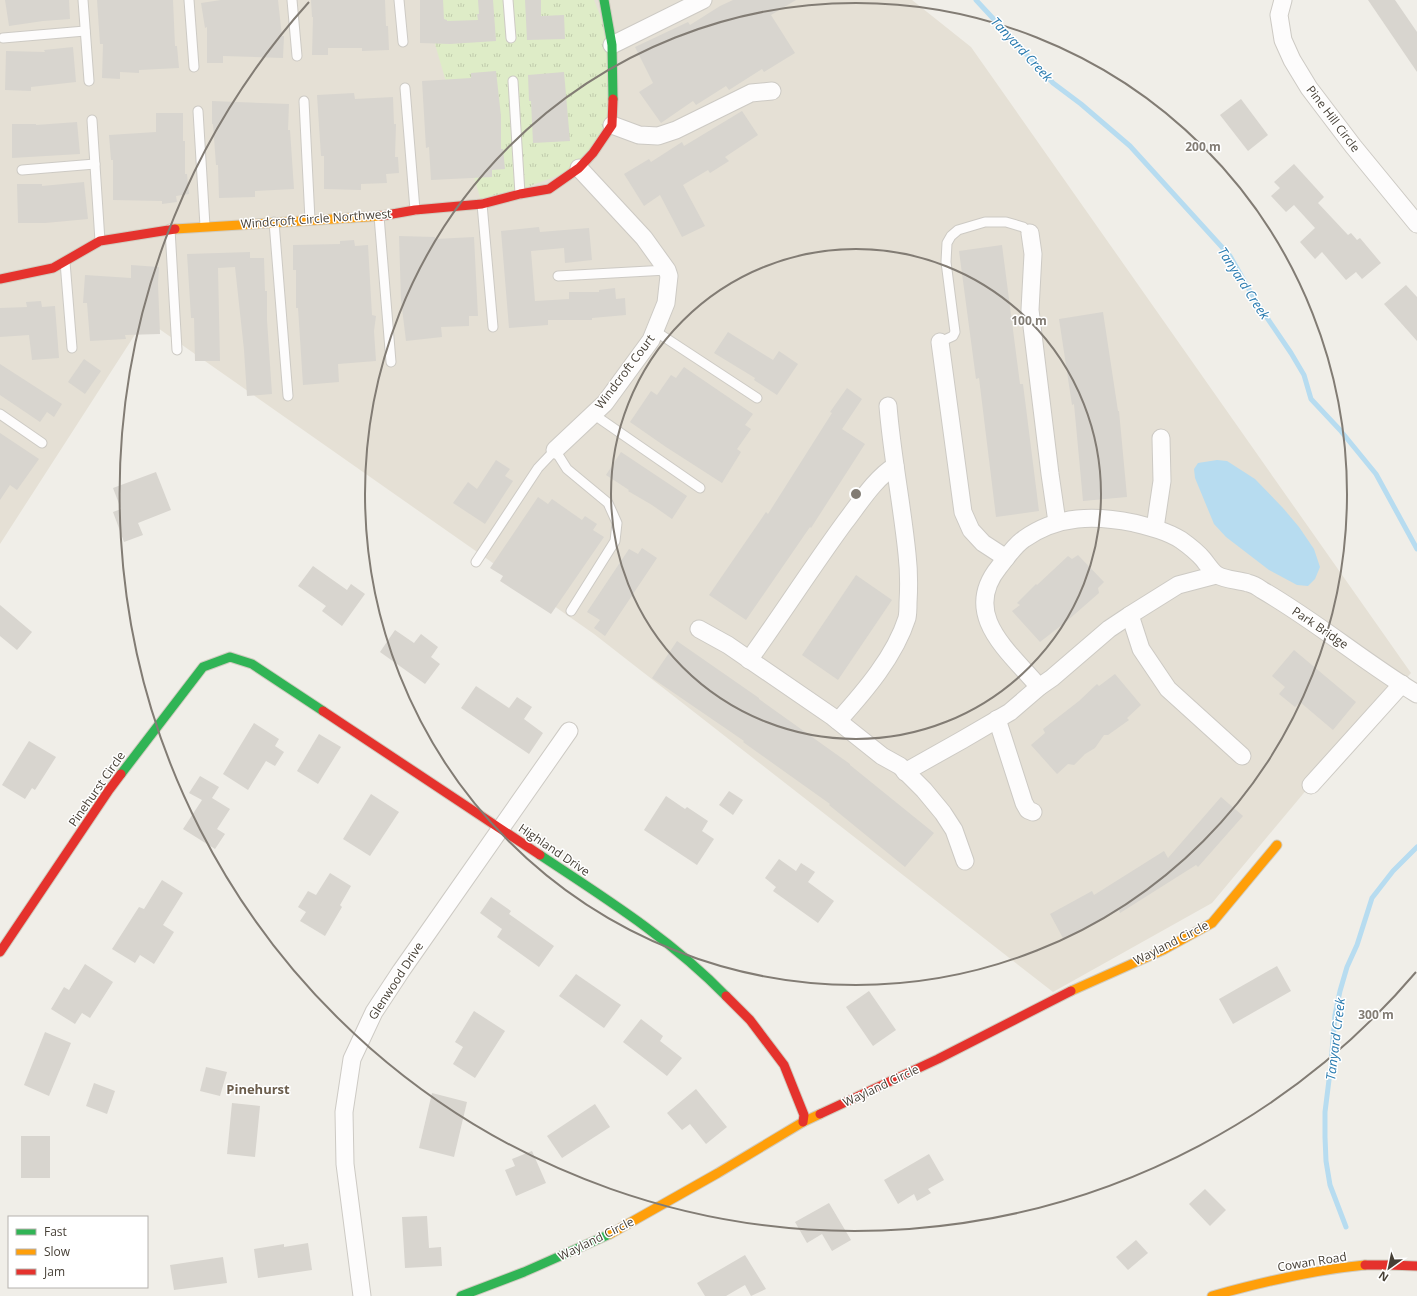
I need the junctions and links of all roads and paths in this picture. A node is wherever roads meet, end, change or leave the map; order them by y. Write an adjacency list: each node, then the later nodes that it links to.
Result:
1 (82, 0): 9 (lane)
2 (189, 0): 15 (lane)
3 (292, 0): 14 (lane)
4 (400, 0): 12 (lane)
5 (508, 0): 11 (lane)
6 (604, 0): 13 (street)
7 (703, 0): 13 (street)
8 (1283, 0): 33 (street, Pine Hill Circle)
9 (85, 31): 10 (lane); 16 (lane)
10 (3, 38)
11 (511, 38)
12 (403, 42)
13 (612, 45): 23 (street)
14 (296, 56)
15 (194, 68)
16 (89, 81)
17 (513, 81): 27 (lane)
18 (406, 88): 29 (lane)
19 (772, 91): 23 (street)
20 (304, 101): 31 (lane)
21 (198, 111): 34 (lane)
22 (92, 120): 24 (lane)
23 (612, 125): 25 (street, Windcroft Circle Northwest)
24 (95, 164): 26 (lane); 37 (lane)
25 (578, 168): 27 (street, Windcroft Circle Northwest); 39 (street, Windcroft Court)
26 (22, 170)
27 (520, 194): 28 (street, Windcroft Circle Northwest)
28 (482, 204): 29 (street, Windcroft Circle Northwest); 42 (lane)
29 (415, 210): 30 (street, Windcroft Circle Northwest)
30 (379, 216): 31 (street, Windcroft Circle Northwest); 47 (lane)
31 (310, 220): 32 (street, Windcroft Circle Northwest)
32 (274, 222): 34 (street, Windcroft Circle Northwest); 48 (lane)
33 (1417, 224)
34 (205, 226): 35 (street, Windcroft Circle Northwest)
35 (170, 229): 37 (street, Windcroft Circle Northwest); 46 (lane)
36 (1030, 233): 44 (lane); 58 (street)
37 (100, 241): 38 (street, Windcroft Circle Northwest)
38 (65, 261): 41 (street, Windcroft Circle Northwest); 45 (lane)
39 (666, 270): 40 (lane); 43 (street, Windcroft Court)
40 (558, 276)
41 (0, 279)
42 (493, 327)
43 (655, 331): 49 (lane); 52 (street, Windcroft Court)
44 (940, 342): 60 (street)
45 (72, 348)
46 (177, 350)
47 (391, 362)
48 (288, 396)
49 (757, 398)
50 (888, 406): 56 (street)
51 (0, 414): 54 (lane)
52 (593, 414): 55 (street, Windcroft Court); 57 (lane)
53 (1161, 438): 59 (street)
54 (42, 443)
55 (555, 450): 61 (lane); 63 (lane)
56 (895, 466): 67 (street); 72 (street)
57 (700, 488)
58 (1057, 522): 59 (street); 60 (street)
59 (1155, 528): 62 (street)
60 (1006, 558): 69 (street)
61 (476, 562)
62 (1216, 575): 64 (street); 68 (street, Park Bridge)
63 (571, 611)
64 (1130, 615): 69 (street); 74 (street)
65 (699, 629): 67 (street)
66 (230, 657): 78 (street, Highland Drive); 81 (street, Pinehurst Circle)
67 (749, 660): 72 (street)
68 (1402, 684): 70 (street, Park Bridge); 76 (street)
69 (1039, 687): 71 (street)
70 (1417, 694)
71 (997, 719): 75 (street); 77 (street)
72 (838, 721): 75 (street)
73 (569, 731): 78 (street, Glenwood Drive)
74 (1242, 756)
75 (905, 772): 80 (street)
76 (1311, 785)
77 (1033, 812)
78 (501, 829): 82 (street, Highland Drive); 84 (street, Glenwood Drive)
79 (1277, 845): 82 (street, Wayland Circle)
80 (965, 861)
81 (0, 952)
82 (803, 1122): 85 (street, Wayland Circle)
83 (1417, 1266): 86 (street, Cowan Road)
84 (362, 1296)
85 (461, 1296)
86 (1212, 1296)

